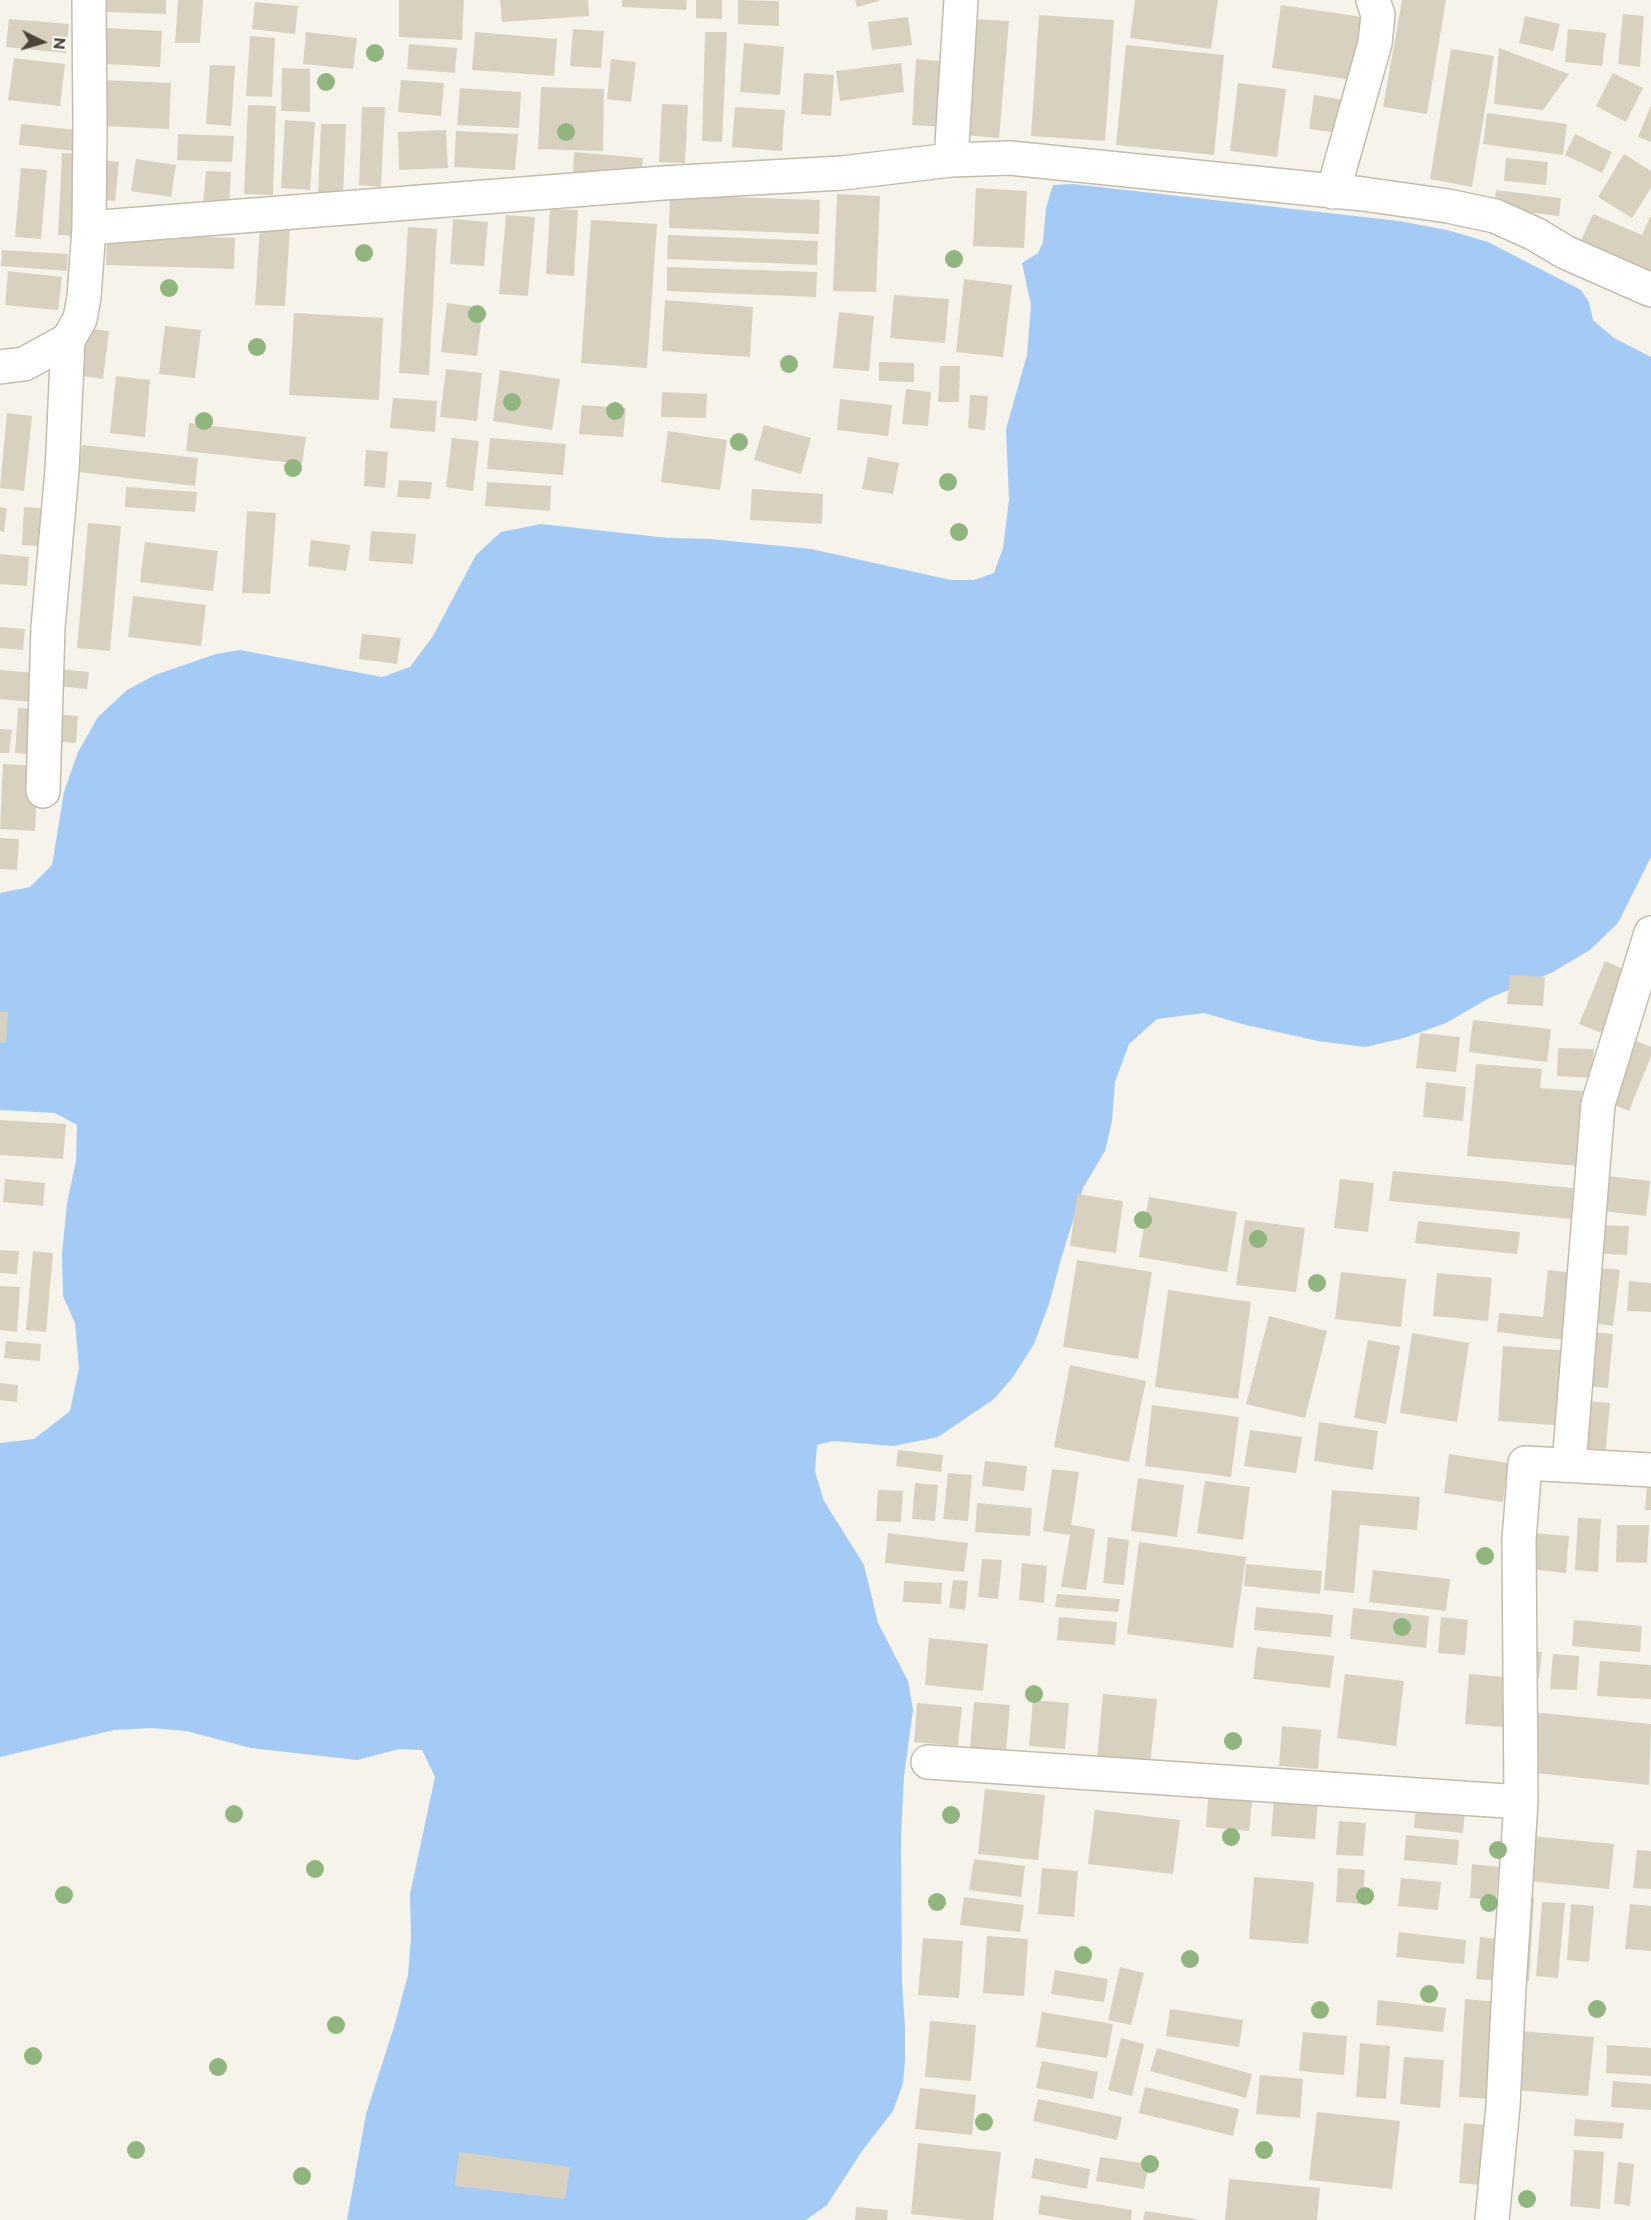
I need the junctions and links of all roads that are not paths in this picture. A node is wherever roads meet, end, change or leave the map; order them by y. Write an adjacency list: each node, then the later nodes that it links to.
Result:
1 (89, 0): 6 (street)
2 (961, 0): 4 (street)
3 (1372, 0): 5 (street)
4 (951, 160): 5 (street); 6 (street)
5 (1333, 192): 7 (street)
6 (88, 228): 8 (street)
7 (1651, 290)
8 (68, 340): 9 (street); 10 (street)
9 (0, 367)
10 (43, 791)
11 (1651, 933): 12 (street)
12 (1569, 1466): 13 (street); 15 (street)
13 (1651, 1470)
14 (928, 1762): 15 (street)
15 (1521, 1802): 16 (street)
16 (1492, 2220)

